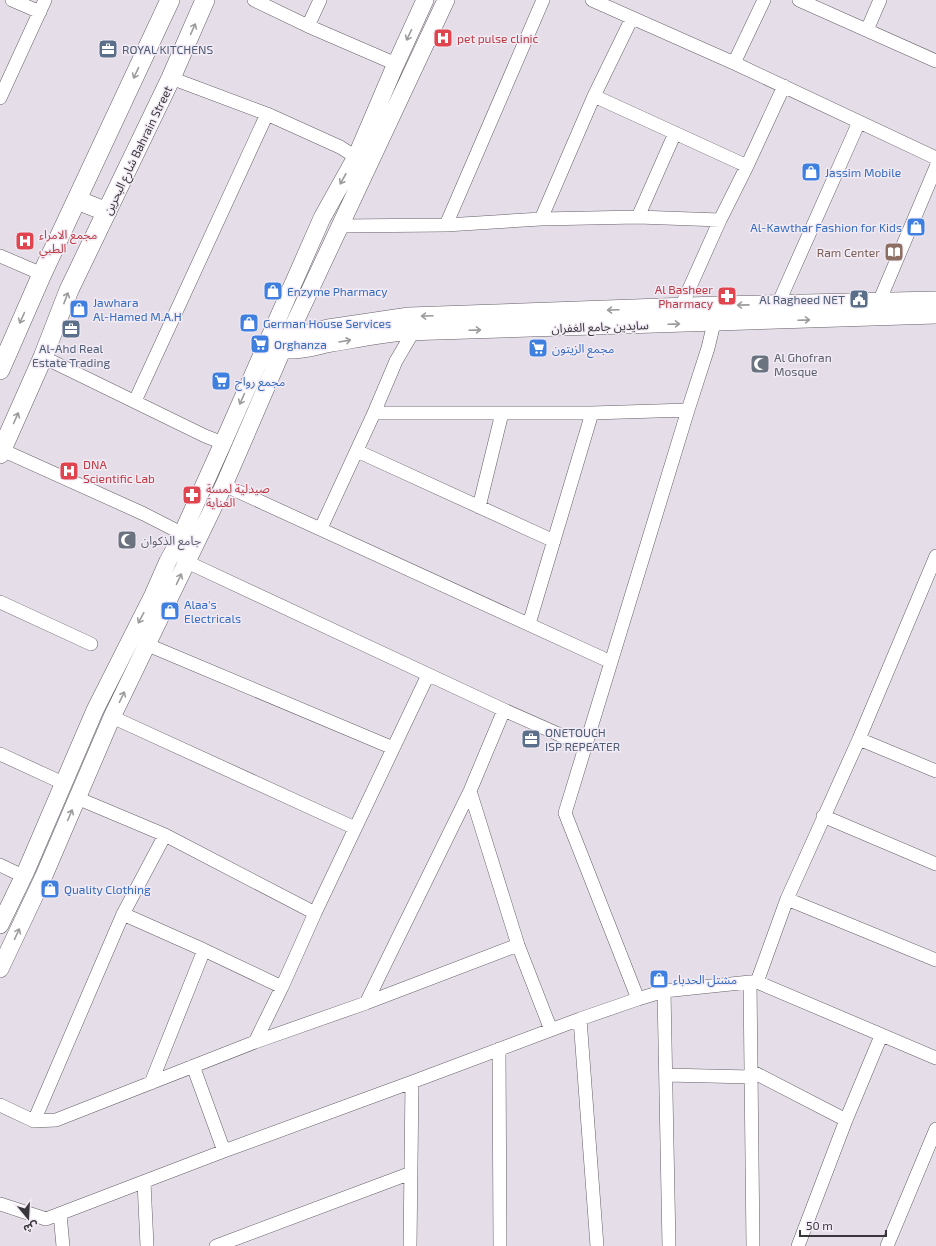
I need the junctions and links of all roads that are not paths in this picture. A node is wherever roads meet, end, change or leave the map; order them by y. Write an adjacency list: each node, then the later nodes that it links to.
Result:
1 (12, 0): 14 (street)
2 (46, 0): 14 (street)
3 (170, 0): 32 (main road, one-way to 32)
4 (205, 0): 21 (main road, شارع البحرين Bahrain Street, one-way to 4)
5 (254, 0): 16 (street)
6 (320, 0): 16 (street)
7 (425, 0): 20 (street, one-way to 20)
8 (544, 0): 37 (street)
9 (592, 0): 15 (street)
10 (764, 0): 19 (street)
11 (799, 0): 17 (street)
12 (880, 0): 17 (street)
13 (442, 2): 38 (street)
14 (40, 12): 24 (street)
15 (632, 18): 19 (street); 23 (street)
16 (308, 26): 20 (street)
17 (867, 30): 18 (street)
18 (936, 61)
19 (734, 63): 22 (street)
20 (396, 64): 28 (street)
21 (171, 78): 25 (street); 33 (main road, شارع البحرين Bahrain Street)
22 (784, 86): 26 (street); 30 (street)
23 (594, 96): 27 (street); 35 (street)
24 (0, 98)
25 (267, 114): 28 (street); 51 (street)
26 (859, 122): 29 (street); 42 (street)
27 (675, 133): 30 (street); 34 (street)
28 (356, 157): 48 (street, one-way to 48)
29 (936, 158)
30 (747, 166): 36 (street)
31 (936, 167): 44 (street)
32 (76, 200): 33 (main road); 40 (main road)
33 (107, 212): 49 (main road, شارع البحرين Bahrain Street, one-way to 33)
34 (638, 217): 35 (street); 36 (street)
35 (541, 220): 37 (street)
36 (720, 220): 43 (street)
37 (446, 225): 38 (street)
38 (339, 226): 48 (street)
39 (0, 256): 40 (street)
40 (42, 274): 50 (main road, one-way to 50)
41 (936, 300): 44 (street, سايدين جامع الغفران)
42 (778, 304): 43 (street, سايدين جامع الغفران, one-way to 43); 44 (street, سايدين جامع الغفران)
43 (681, 307): 48 (street, سايدين جامع الغفران, one-way to 48)
44 (876, 310): 45 (street, سايدين جامع الغفران); 46 (street, سايدين جامع الغفران, one-way to 44)
45 (936, 316)
46 (714, 323): 47 (street, سايدين جامع الغفران, one-way to 46); 52 (street)
47 (412, 332): 48 (street, سايدين جامع الغفران, one-way to 47); 53 (street)
48 (277, 341): 56 (street, one-way to 56); 59 (street)
49 (43, 357): 51 (street); 58 (main road, شارع البحرين Bahrain Street, one-way to 49)
50 (0, 370)
51 (135, 401): 56 (street)
52 (688, 410): 55 (street); 71 (street)
53 (374, 413): 54 (street); 57 (street)
54 (502, 413): 55 (street); 60 (street)
55 (592, 413): 63 (street)
56 (223, 443): 62 (street)
57 (356, 451): 60 (street); 61 (street)
58 (1, 452): 62 (street)
59 (224, 484): 61 (street); 65 (street)
60 (479, 507): 63 (street)
61 (321, 528): 68 (street)
62 (183, 534): 66 (street)
63 (554, 541): 68 (street)
64 (936, 556): 75 (street)
65 (187, 562): 66 (street, one-way to 65); 72 (street)
66 (161, 598): 70 (street); 80 (street, one-way to 80)
67 (0, 602): 69 (street)
68 (529, 624): 71 (street)
69 (91, 644)
70 (148, 645): 74 (street, one-way to 70); 77 (street)
71 (611, 662): 76 (street)
72 (428, 675): 73 (street); 77 (street)
73 (504, 710): 76 (street); 81 (street)
74 (112, 718): 82 (street); 84 (street)
75 (859, 739): 79 (street); 83 (street)
76 (585, 746): 100 (street)
77 (393, 748): 84 (street)
78 (0, 754): 80 (street)
79 (936, 771)
80 (63, 783): 88 (street)
81 (470, 791): 93 (street); 101 (street)
82 (77, 798): 85 (street); 96 (street, one-way to 82)
83 (823, 816): 86 (street); 89 (street)
84 (355, 828): 90 (street)
85 (164, 835): 90 (street); 91 (street)
86 (936, 864)
87 (0, 865): 88 (street)
88 (23, 876): 92 (street)
89 (787, 899): 95 (street); 97 (street)
90 (315, 913): 98 (street)
91 (124, 914): 94 (street); 115 (street)
92 (0, 925)
93 (518, 945): 101 (street); 103 (street)
94 (204, 950): 98 (street); 111 (street)
95 (936, 960)
96 (0, 969)
97 (754, 982): 99 (street); 104 (street); 110 (street)
98 (282, 987): 105 (street)
99 (664, 991): 100 (street); 109 (street)
100 (638, 999): 102 (street)
101 (366, 1002): 105 (street)
102 (580, 1019): 103 (street); 127 (street)
103 (550, 1030): 106 (street)
104 (881, 1036): 107 (street); 114 (street)
105 (255, 1042): 108 (street)
106 (499, 1049): 112 (street); 126 (street)
107 (936, 1058)
108 (192, 1066): 111 (street); 117 (street)
109 (666, 1074): 110 (street); 128 (street)
110 (751, 1074): 114 (street); 129 (street)
111 (151, 1082): 115 (street)
112 (412, 1082): 117 (street); 118 (street)
113 (0, 1105): 115 (street)
114 (846, 1120): 130 (street)
115 (34, 1121)
116 (936, 1129): 131 (street)
117 (224, 1151): 119 (street)
118 (411, 1173): 124 (street); 125 (street)
119 (144, 1182): 121 (street); 123 (street)
120 (0, 1204): 121 (street)
121 (60, 1214): 122 (street)
122 (63, 1246)
123 (147, 1246)
124 (216, 1246)
125 (410, 1246)
126 (500, 1246)
127 (597, 1246)
128 (669, 1246)
129 (753, 1246)
130 (798, 1246)
131 (887, 1246)

